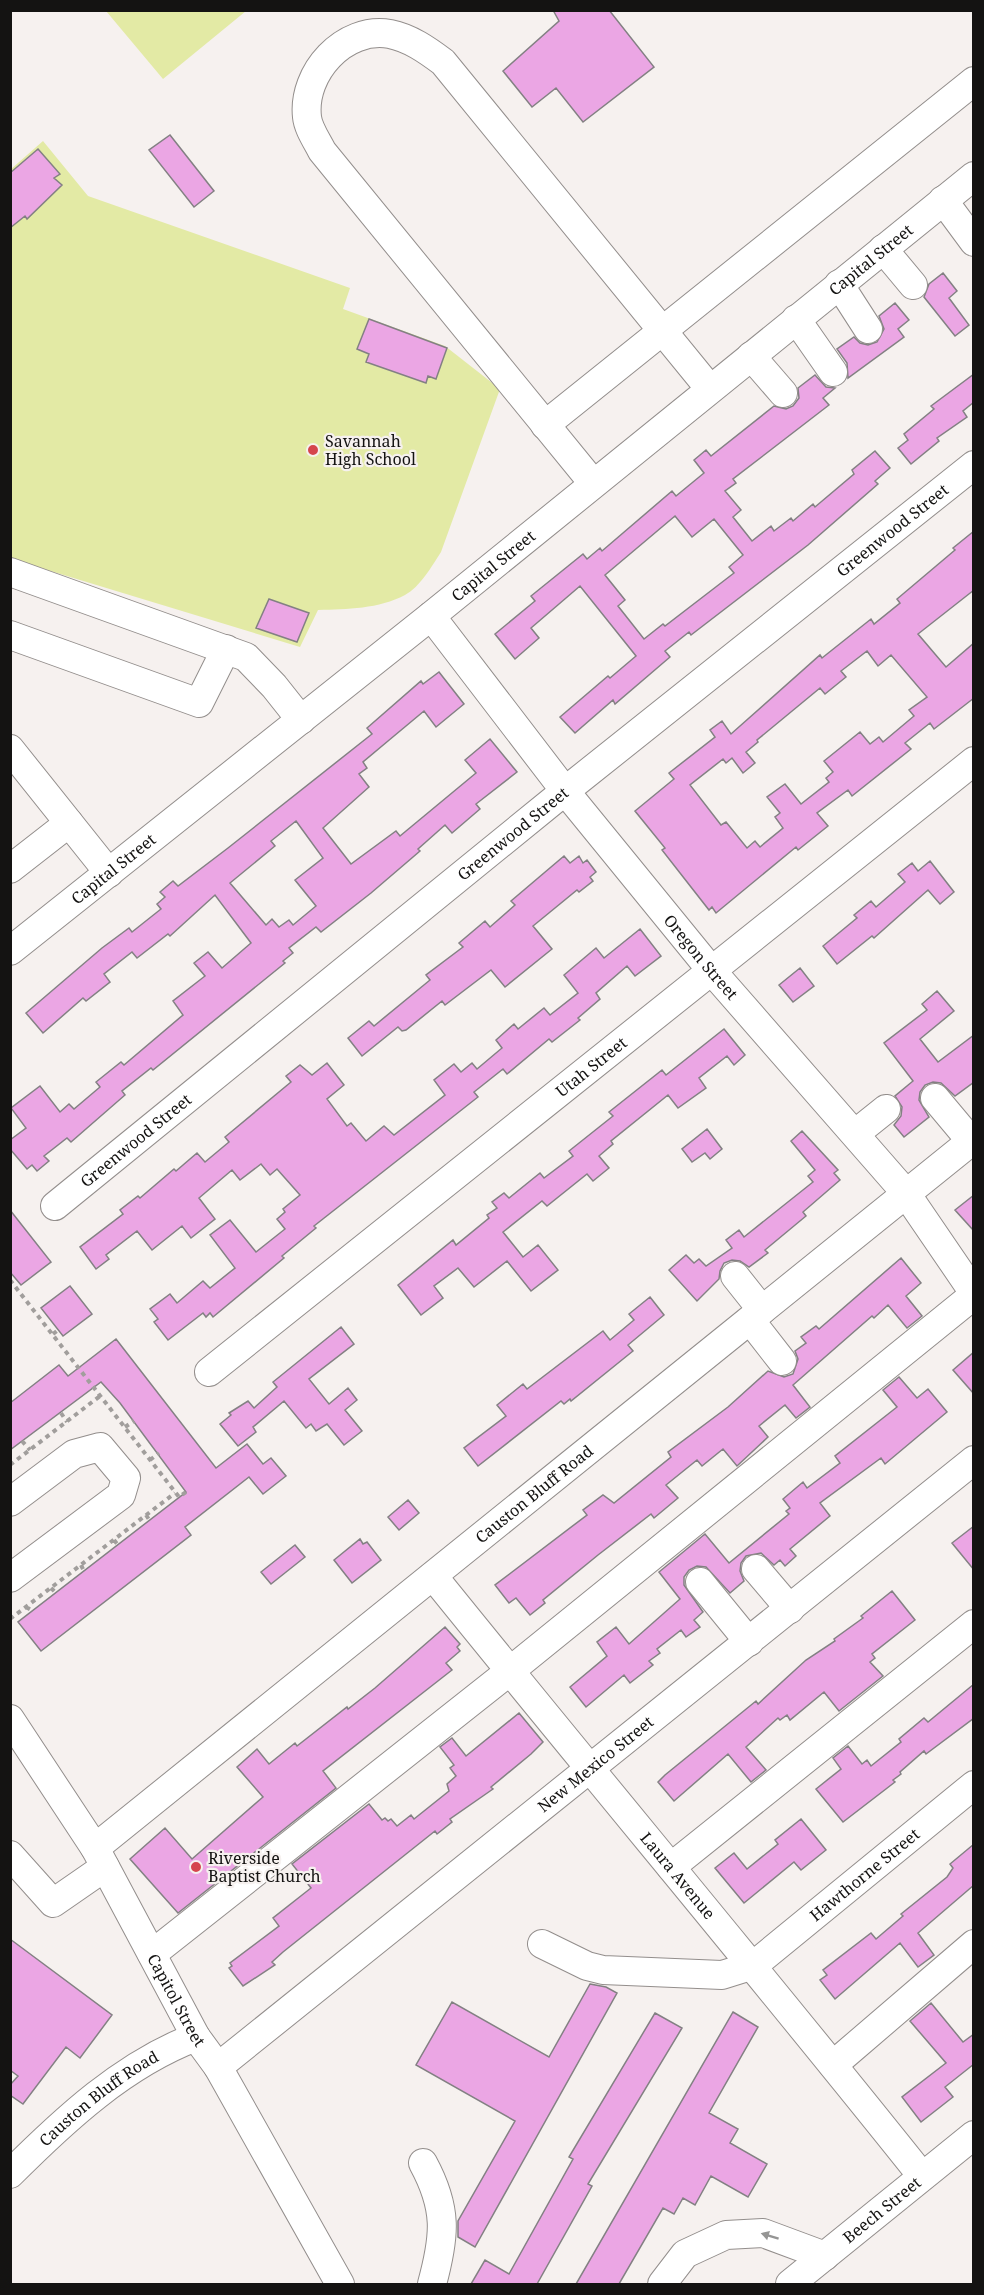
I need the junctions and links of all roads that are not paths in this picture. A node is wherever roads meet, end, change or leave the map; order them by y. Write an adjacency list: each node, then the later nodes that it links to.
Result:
1 (974, 81): 10 (street)
2 (974, 176): 3 (street, Capital Street)
3 (943, 200): 4 (street); 5 (street, Capital Street)
4 (974, 242)
5 (884, 249): 6 (street, Capital Street); 7 (street)
6 (839, 284): 8 (street, Capital Street); 9 (street)
7 (913, 285)
8 (790, 323): 11 (street, Capital Street); 12 (street)
9 (868, 329)
10 (662, 330): 13 (street); 15 (street); 15 (street)
11 (751, 356): 13 (street, Capital Street); 14 (street)
12 (825, 371)
13 (710, 389): 17 (street, Capital Street)
14 (783, 393)
15 (545, 425): 17 (street)
16 (974, 465): 25 (street, Greenwood Street)
17 (593, 483): 19 (street, Capital Street)
18 (10, 572): 21 (street)
19 (431, 616): 22 (street, Capital Street); 25 (street, Oregon Street)
20 (10, 635): 21 (street)
21 (226, 650): 22 (street)
22 (301, 720): 28 (street, Capital Street)
23 (10, 749): 26 (street)
24 (974, 761): 30 (street, Utah Street)
25 (565, 791): 30 (street, Oregon Street); 36 (street, Greenwood Street)
26 (69, 823): 27 (street); 28 (street)
27 (10, 868)
28 (109, 873): 29 (street, Capital Street)
29 (10, 951)
30 (711, 970): 33 (street, Oregon Street); 41 (street, Utah Street)
31 (935, 1098): 34 (street)
32 (886, 1109): 33 (street)
33 (856, 1133): 35 (street, Oregon Street)
34 (972, 1140): 35 (street, Causton Bluff Road)
35 (904, 1192): 38 (street, Oregon Street); 39 (street, Causton Bluff Road)
36 (55, 1206)
37 (735, 1276): 39 (street)
38 (974, 1294): 51 (street)
39 (756, 1315): 40 (street); 45 (street, Causton Bluff Road)
40 (782, 1361)
41 (209, 1372)
42 (970, 1469): 48 (street, New Mexico Street)
43 (10, 1502): 46 (street)
44 (756, 1569): 48 (street)
45 (433, 1576): 51 (street, Laura Avenue); 56 (street, Causton Bluff Road)
46 (10, 1578)
47 (700, 1582): 50 (street)
48 (790, 1609): 50 (street, New Mexico Street)
49 (974, 1624): 57 (street)
50 (749, 1642): 53 (street, New Mexico Street)
51 (510, 1671): 53 (street, Laura Avenue); 60 (street)
52 (10, 1719): 56 (street, Capitol Street)
53 (590, 1771): 57 (street, Laura Avenue); 64 (street, New Mexico Street)
54 (974, 1785): 61 (street, Hawthorne Street)
55 (10, 1855): 56 (street, Causton Bluff Road)
56 (100, 1857): 60 (street, Capitol Street)
57 (671, 1867): 61 (street, Laura Avenue)
58 (542, 1944): 61 (street)
59 (974, 1944): 63 (street)
60 (152, 1954): 62 (street, Capitol Street)
61 (754, 1965): 63 (street, Laura Avenue)
62 (196, 2037): 64 (street, Capitol Street); 67 (street, Causton Bluff Road)
63 (833, 2065): 68 (street, Laura Avenue)
64 (218, 2067): 70 (street, Capitol Street)
65 (974, 2135): 68 (street, Beech Street)
66 (423, 2163): 71 (street)
67 (10, 2174)
68 (922, 2176): 69 (street, Beech Street)
69 (825, 2256): 72 (street, one-way to 72); 73 (street, Beech Street)
70 (340, 2284)
71 (432, 2284)
72 (662, 2284)
73 (790, 2284)

